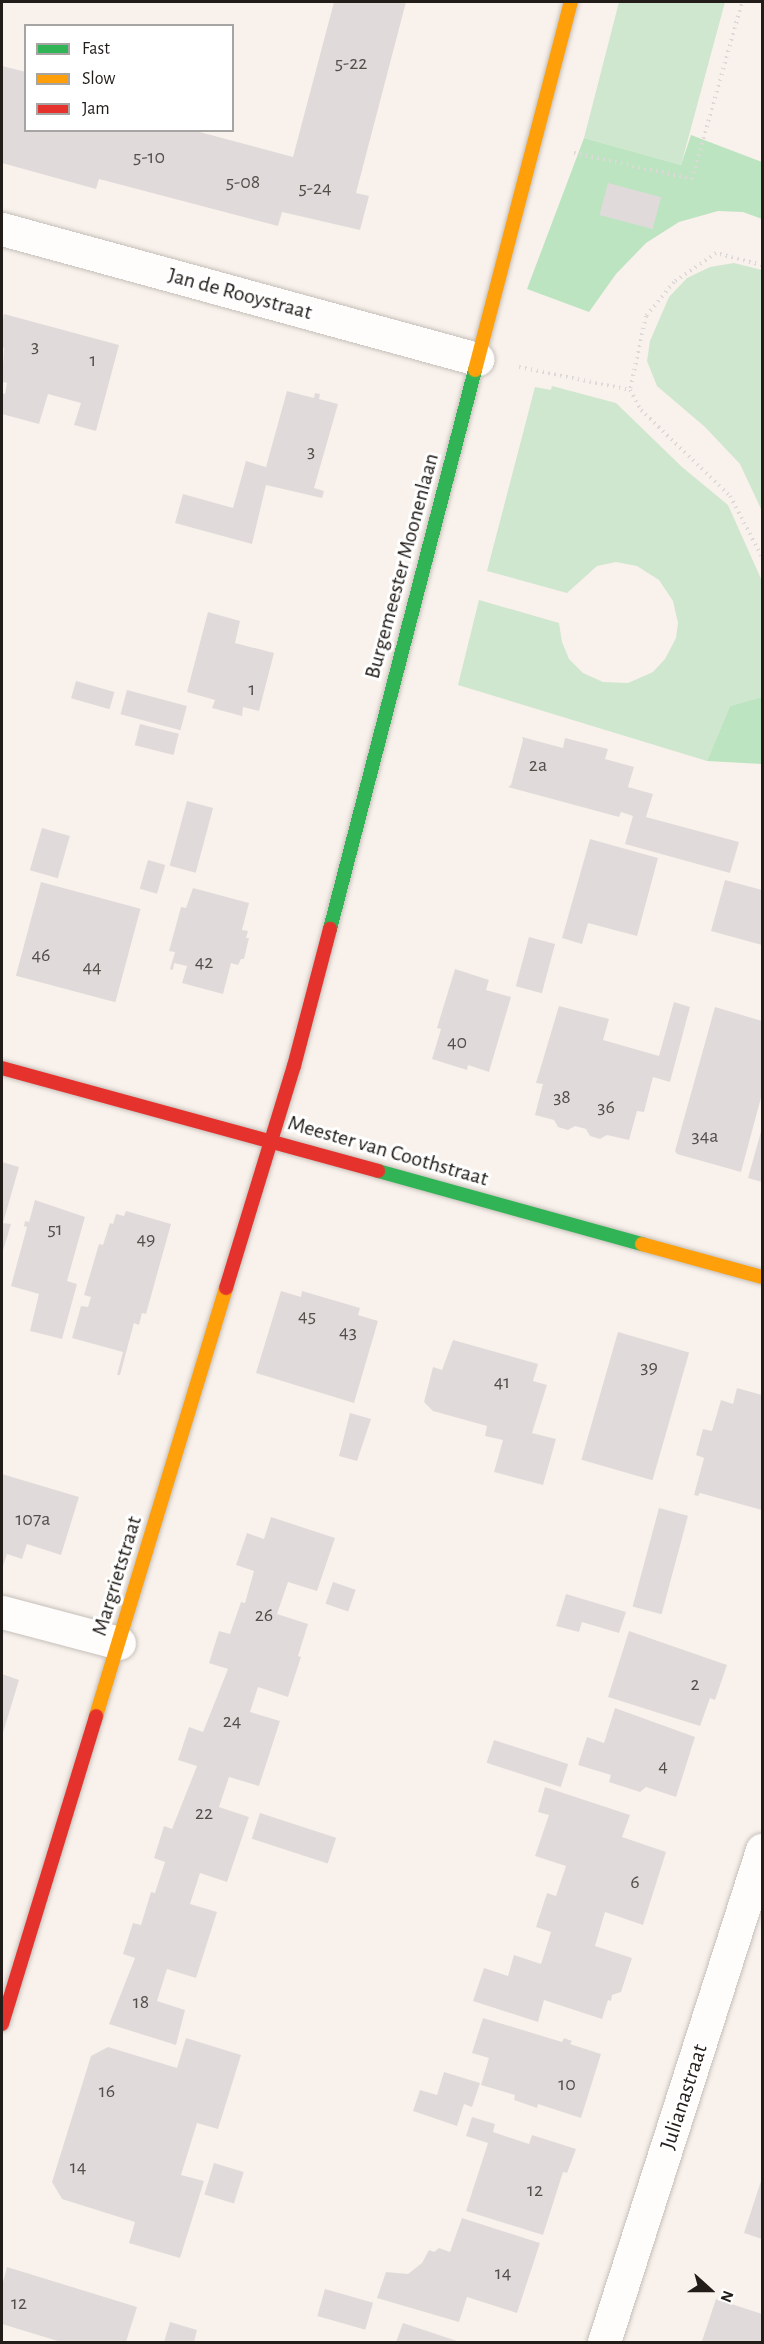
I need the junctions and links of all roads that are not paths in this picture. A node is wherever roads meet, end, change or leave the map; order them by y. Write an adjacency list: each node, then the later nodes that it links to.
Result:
1 (571, 2): 3 (street, Burgemeester Moonenlaan)
2 (2, 229): 3 (street, Jan de Rooystraat)
3 (478, 359): 5 (street, Burgemeester Moonenlaan)
4 (2, 1068): 5 (street, Meester van Coothstraat)
5 (270, 1140): 6 (street, Meester van Coothstraat); 8 (street, Margrietstraat)
6 (762, 1277)
7 (2, 1612): 8 (street)
8 (119, 1643): 10 (street, Margrietstraat)
9 (762, 1850): 11 (street, Julianastraat)
10 (2, 2024)
11 (604, 2343)

